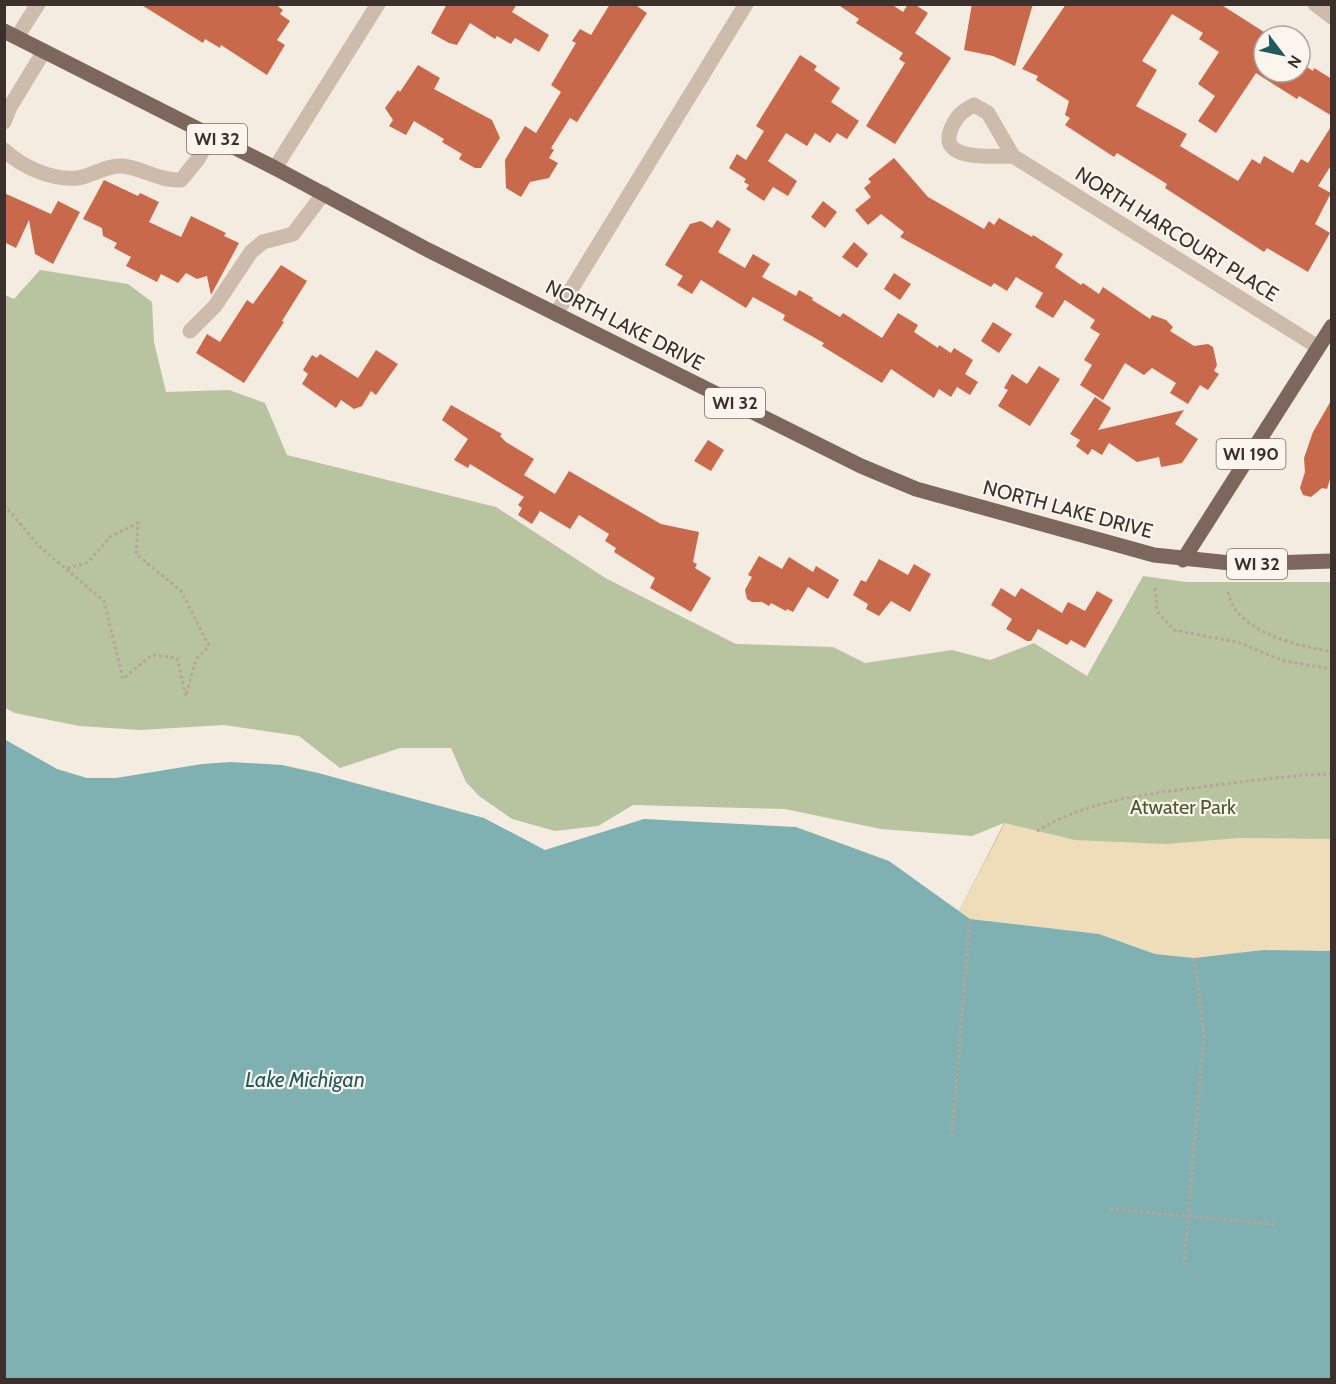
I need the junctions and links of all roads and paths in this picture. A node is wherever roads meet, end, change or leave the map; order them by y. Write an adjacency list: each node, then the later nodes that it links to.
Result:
1 (38, 4): 6 (street)
2 (378, 4): 12 (street)
3 (746, 4): 14 (street)
4 (1315, 4): 5 (street)
5 (1332, 17)
6 (11, 34): 7 (main road, NORTH LAKE DRIVE / WI 32)
7 (44, 51): 8 (street); 9 (main road, NORTH LAKE DRIVE / WI 32)
8 (4, 122)
9 (211, 136): 10 (street); 12 (main road, NORTH LAKE DRIVE / WI 32)
10 (4, 150)
11 (1013, 156): 17 (street, NORTH HARCOURT PLACE)
12 (276, 168): 13 (main road, NORTH LAKE DRIVE / WI 32)
13 (324, 193): 14 (main road, NORTH LAKE DRIVE / WI 32); 16 (street)
14 (556, 314): 19 (main road, NORTH LAKE DRIVE / WI 32)
15 (1332, 326): 17 (main road, WI 190)
16 (190, 331)
17 (1318, 348): 19 (main road, WI 190)
18 (4, 505): 21 (path)
19 (1183, 560): 20 (main road, NORTH LAKE DRIVE / WI 32)
20 (1332, 561)
21 (65, 568): 21 (path)
22 (1155, 588): 25 (path)
23 (1228, 592): 24 (path)
24 (1332, 652)
25 (1332, 669)
26 (1332, 774): 27 (path)
27 (1037, 831)
28 (970, 919): 30 (path)
29 (1194, 958): 32 (path)
30 (952, 1136)
31 (1110, 1209): 32 (path)
32 (1189, 1214): 33 (path); 34 (path)
33 (1274, 1224)
34 (1184, 1264)

